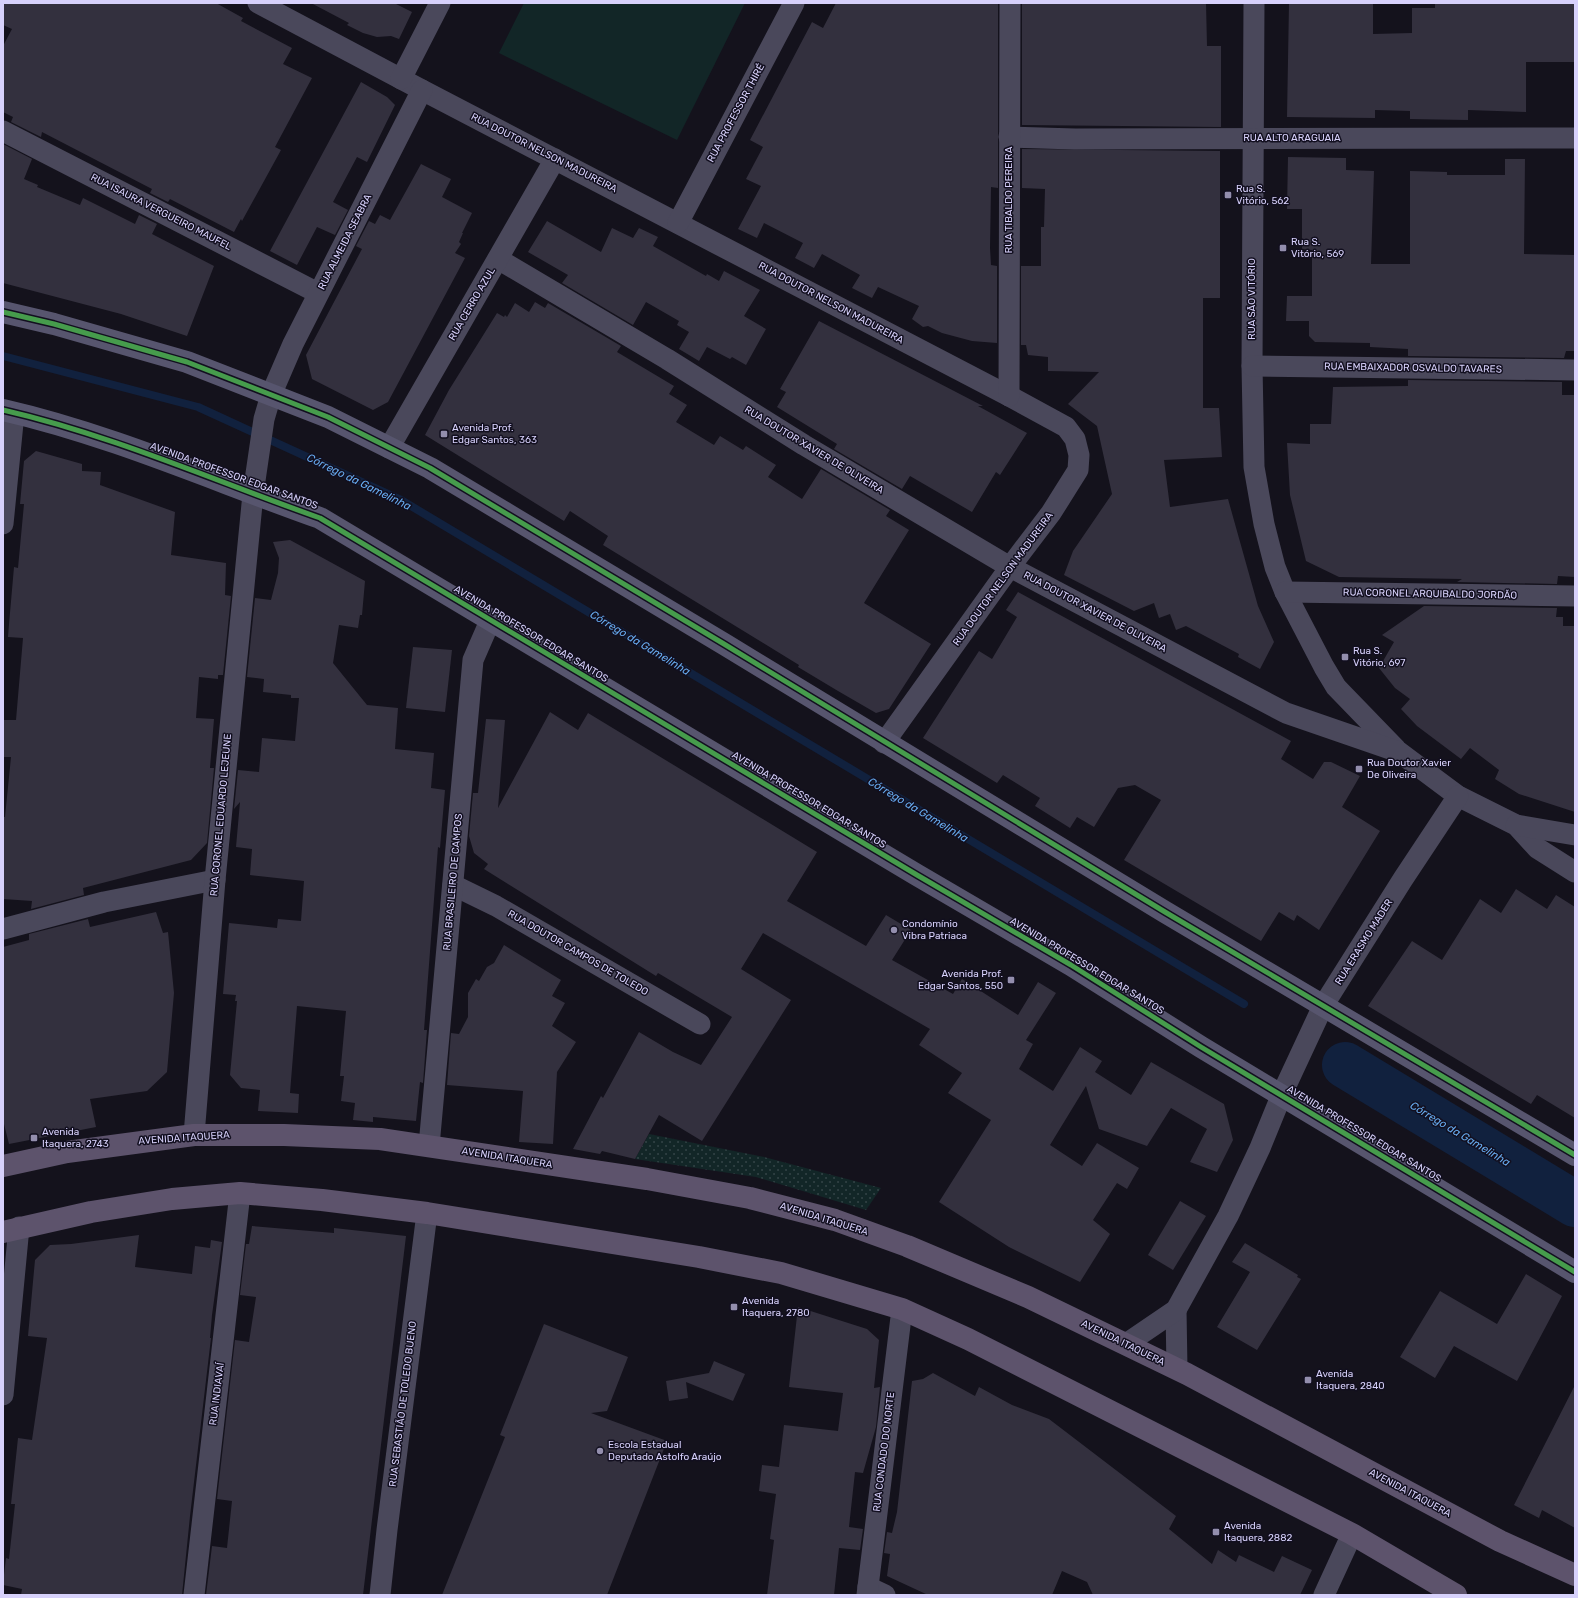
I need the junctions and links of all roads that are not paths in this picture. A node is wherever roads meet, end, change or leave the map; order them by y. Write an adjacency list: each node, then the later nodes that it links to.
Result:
1 (258, 3): 6 (street, RUA DOUTOR NELSON MADUREIRA)
2 (440, 3): 6 (street)
3 (794, 3): 13 (street, RUA PROFESSOR THIRÉ)
4 (1010, 3): 9 (street, RUA TIBALDO PEREIRA)
5 (1254, 3): 10 (street, RUA SÃO VITÓRIO)
6 (401, 79): 7 (street, RUA DOUTOR NELSON MADUREIRA)
7 (422, 90): 12 (street, RUA DOUTOR NELSON MADUREIRA); 15 (street, RUA ALMEIDA SEABRA)
8 (3, 131): 15 (street, RUA ISAURA VERGUEIRO MAUFEL)
9 (1009, 136): 10 (street, RUA ALTO ARAGUAIA); 20 (street, RUA TIBALDO PEREIRA)
10 (1254, 138): 11 (street, RUA ALTO ARAGUAIA); 17 (street, RUA SÃO VITÓRIO)
11 (1575, 138)
12 (555, 159): 13 (street, RUA DOUTOR NELSON MADUREIRA); 14 (street, RUA CERRO AZUL)
13 (678, 222): 20 (street, RUA DOUTOR NELSON MADUREIRA)
14 (498, 258): 23 (street, RUA CERRO AZUL); 26 (street, RUA DOUTOR XAVIER DE OLIVEIRA)
15 (318, 293): 19 (street, RUA ALMEIDA SEABRA)
16 (3, 312): 19 (main road)
17 (1252, 366): 18 (street, RUA EMBAIXADOR OSVALDO TAVARES); 27 (street, RUA SÃO VITÓRIO)
18 (1575, 370)
19 (272, 395): 22 (street, RUA ALMEIDA SEABRA); 23 (main road)
20 (1009, 396): 26 (street, RUA DOUTOR NELSON MADUREIRA)
21 (8, 412): 24 (main road, AVENIDA PROFESSOR EDGAR SANTOS); 25 (street)
22 (264, 419): 24 (street, RUA CORONEL EDUARDO LEJEUNE)
23 (389, 448): 30 (main road)
24 (253, 494): 29 (main road, AVENIDA PROFESSOR EDGAR SANTOS); 36 (street, RUA CORONEL EDUARDO LEJEUNE)
25 (3, 524)
26 (1010, 567): 30 (street, RUA DOUTOR NELSON MADUREIRA); 31 (street, RUA DOUTOR XAVIER DE OLIVEIRA)
27 (1285, 592): 28 (street, RUA CORONEL ARQUIBALDO JORDÃO); 31 (street, RUA SÃO VITÓRIO)
28 (1575, 596)
29 (490, 621): 37 (street, RUA BRASILEIRO DE CAMPOS); 41 (main road, AVENIDA PROFESSOR EDGAR SANTOS)
30 (884, 743): 39 (main road)
31 (1399, 752): 32 (street, RUA DOUTOR XAVIER DE OLIVEIRA)
32 (1458, 796): 33 (street, RUA DOUTOR XAVIER DE OLIVEIRA); 39 (street, RUA ERASMO MADER)
33 (1516, 825): 34 (street); 35 (street, RUA DOUTOR XAVIER DE OLIVEIRA)
34 (1575, 835)
35 (1575, 872)
36 (215, 880): 38 (street); 42 (street, RUA CORONEL EDUARDO LEJEUNE)
37 (453, 885): 40 (street, RUA DOUTOR CAMPOS DE TOLEDO); 43 (street, RUA BRASILEIRO DE CAMPOS)
38 (3, 929)
39 (1323, 1006): 41 (street, RUA ERASMO MADER); 44 (main road)
40 (700, 1024)
41 (1282, 1094): 49 (main road, AVENIDA PROFESSOR EDGAR SANTOS); 51 (street, RUA ERASMO MADER)
42 (194, 1135): 43 (main road, AVENIDA ITAQUERA); 45 (main road, AVENIDA ITAQUERA)
43 (429, 1146): 52 (main road, AVENIDA ITAQUERA)
44 (1575, 1155)
45 (3, 1166)
46 (240, 1193): 47 (main road); 48 (main road); 58 (street, RUA INDIAVAÍ)
47 (427, 1213): 50 (main road); 59 (street, RUA SEBASTIÃO DE TOLEDO BUENO)
48 (11, 1229): 54 (street)
49 (1575, 1272)
50 (902, 1309): 55 (main road); 57 (street, RUA CONDADO DO NORTE)
51 (1176, 1310): 52 (street); 53 (street)
52 (1126, 1344): 53 (main road, AVENIDA ITAQUERA)
53 (1178, 1369): 56 (main road, AVENIDA ITAQUERA)
54 (3, 1395)
55 (1352, 1534): 60 (street); 61 (main road)
56 (1575, 1574)
57 (873, 1592)
58 (194, 1595)
59 (380, 1595)
60 (1324, 1595)
61 (1456, 1595)

